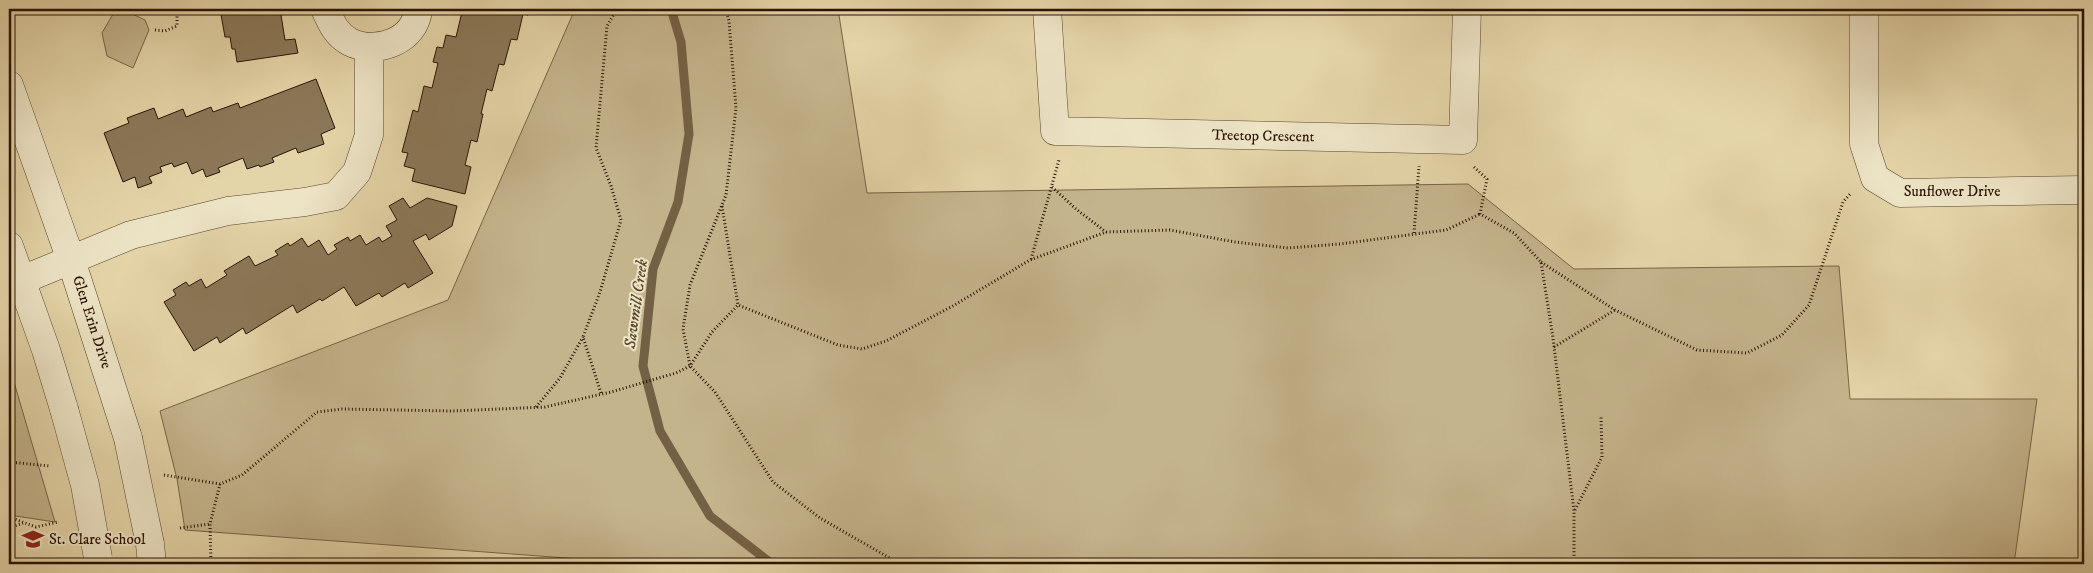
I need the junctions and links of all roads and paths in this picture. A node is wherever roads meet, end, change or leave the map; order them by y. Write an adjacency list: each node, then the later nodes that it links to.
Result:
1 (176, 9): 9 (path)
2 (325, 9): 10 (street)
3 (418, 9): 10 (street)
4 (617, 9): 28 (path)
5 (726, 9): 17 (path)
6 (1046, 9): 12 (street)
7 (1467, 9): 13 (street, Treetop Crescent)
8 (1864, 9): 14 (street, Sunflower Drive)
9 (155, 30)
10 (369, 48): 22 (street)
11 (9, 85): 22 (street, Glen Erin Drive)
12 (1066, 132): 13 (street, Treetop Crescent); 15 (path)
13 (1435, 139): 18 (path); 20 (path)
14 (1871, 165): 16 (street, Sunflower Drive); 27 (path)
15 (1052, 187): 19 (path); 23 (path)
16 (2084, 190)
17 (722, 206): 26 (path); 30 (path)
18 (1480, 214): 20 (path); 24 (path)
19 (1106, 232): 20 (path); 23 (path)
20 (1414, 233)
21 (9, 246): 25 (street)
22 (72, 260): 25 (street); 45 (street, Glen Erin Drive, bridge)
23 (1030, 260): 26 (path)
24 (1541, 262): 27 (path); 29 (path)
25 (22, 280): 46 (street, bridge)
26 (738, 305): 30 (path)
27 (1615, 310): 29 (path)
28 (583, 337): 31 (path); 32 (path)
29 (1554, 347): 38 (path)
30 (690, 366): 31 (path); 48 (path)
31 (601, 394): 32 (path)
32 (535, 408): 37 (path)
33 (1601, 415): 38 (path)
34 (9, 462): 35 (path)
35 (33, 464)
36 (180, 476): 37 (path)
37 (220, 484): 42 (path)
38 (1574, 511): 49 (path)
39 (9, 517): 40 (path)
40 (23, 522): 41 (path); 43 (path)
41 (58, 522)
42 (210, 524): 44 (path); 47 (path)
43 (9, 528)
44 (180, 528)
45 (151, 554)
46 (99, 561)
47 (211, 564)
48 (900, 564)
49 (1572, 564)

